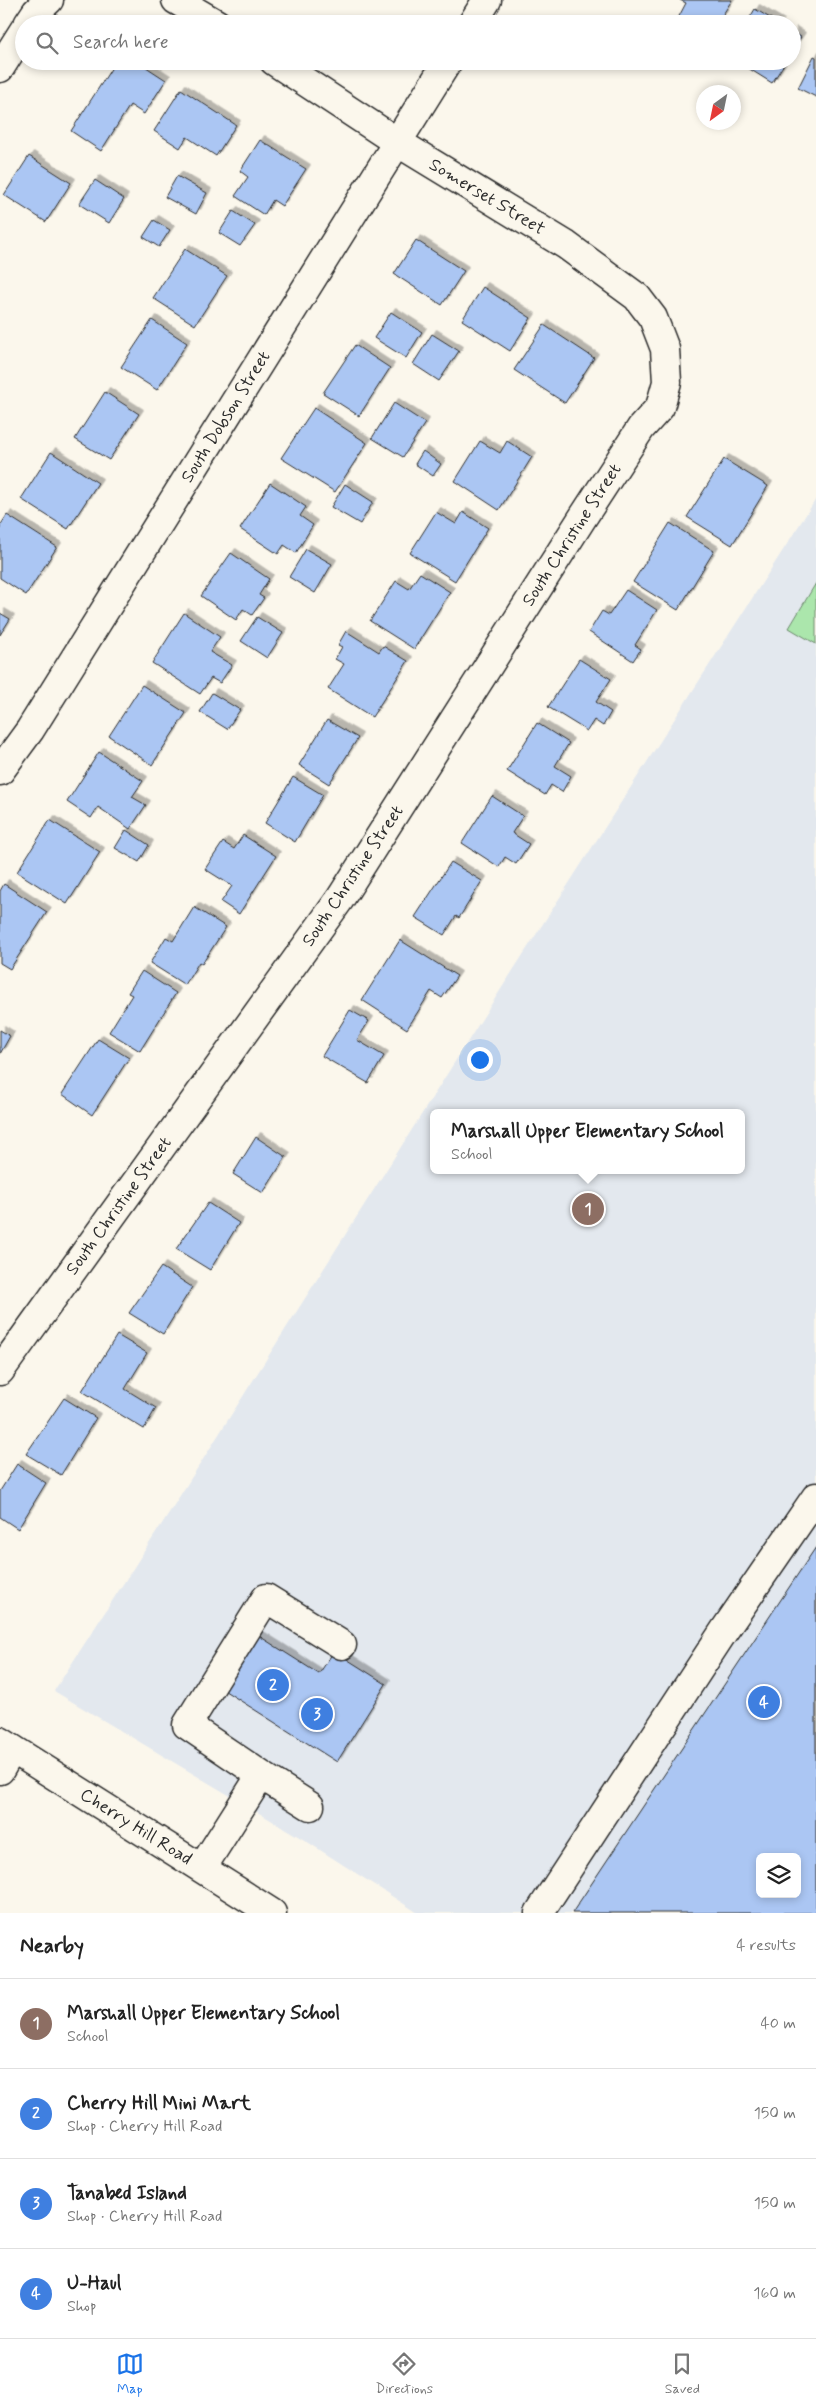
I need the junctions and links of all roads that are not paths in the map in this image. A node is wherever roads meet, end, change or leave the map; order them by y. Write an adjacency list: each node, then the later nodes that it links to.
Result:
1 (49, 0): 4 (street)
2 (176, 0): 5 (street)
3 (487, 0): 6 (street)
4 (34, 15)
5 (202, 15)
6 (478, 15)
7 (15, 44): 8 (street)
8 (0, 68)
9 (288, 70): 11 (street, Somerset Street)
10 (442, 70): 11 (street, South Dobson Street)
11 (397, 142): 12 (street, Somerset Street); 13 (street, South Dobson Street)
12 (666, 361): 14 (street, South Christine Street)
13 (0, 771)
14 (0, 1371)
15 (816, 1497): 22 (street)
16 (342, 1645): 18 (street)
17 (4, 1753): 20 (street, Cherry Hill Road)
18 (262, 1775): 19 (street); 20 (street)
19 (310, 1806)
20 (202, 1868): 21 (street, Cherry Hill Road)
21 (272, 1913)
22 (539, 1913)

